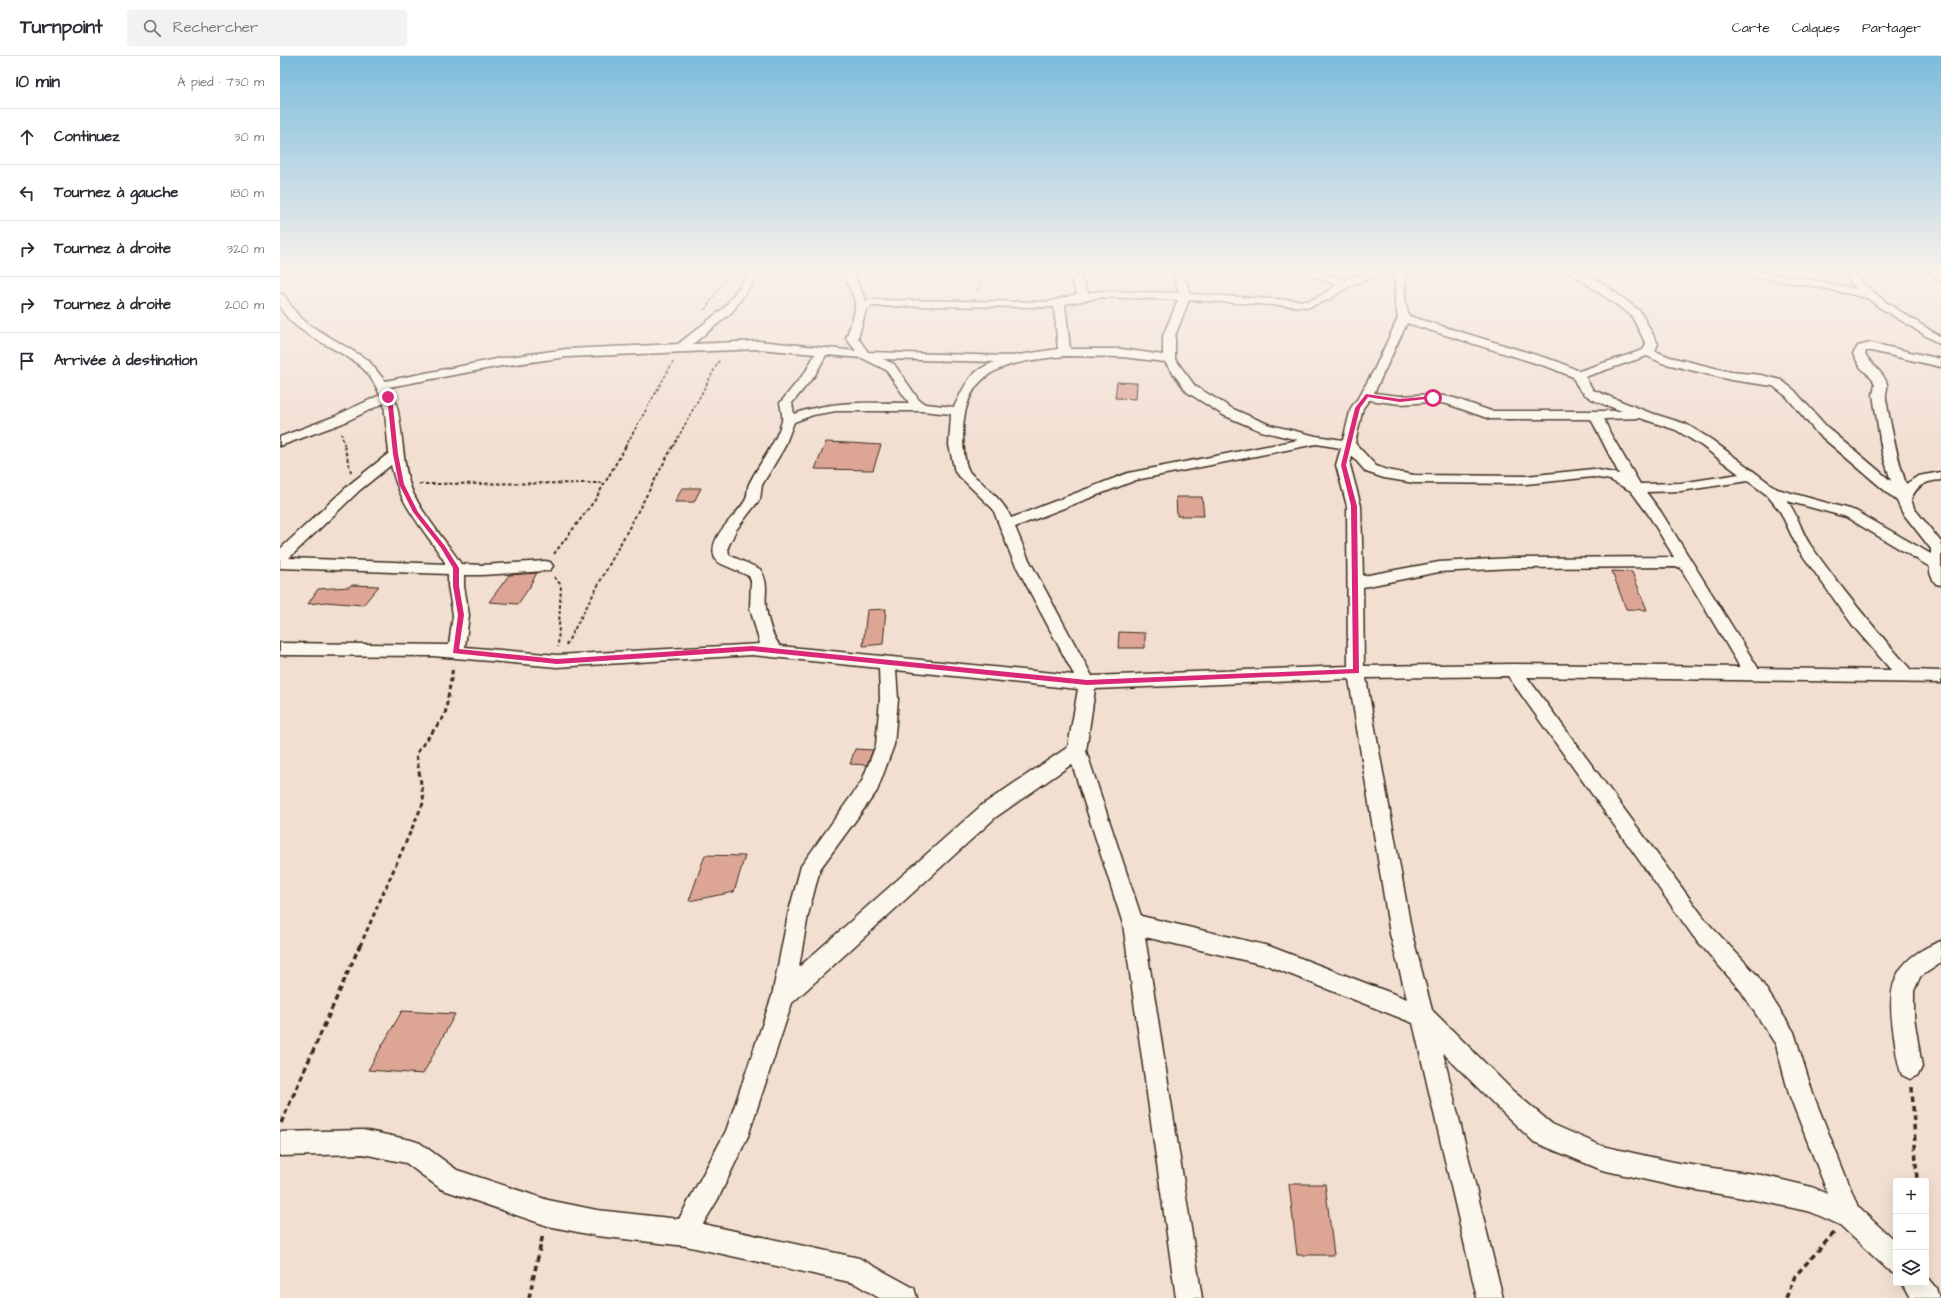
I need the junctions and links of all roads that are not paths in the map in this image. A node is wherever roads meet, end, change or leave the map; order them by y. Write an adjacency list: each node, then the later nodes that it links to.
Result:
1 (310, 330): 20 (street)
2 (703, 330): 11 (street)
3 (854, 330): 15 (street)
4 (1062, 330): 13 (street)
5 (1171, 330): 17 (street)
6 (1398, 330): 21 (street)
7 (1444, 330): 19 (street)
8 (1645, 330): 14 (street)
9 (1922, 330): 10 (street)
10 (1941, 342)
11 (682, 347): 12 (street); 20 (street)
12 (822, 351): 15 (street); 27 (street)
13 (1064, 352): 16 (street); 17 (street)
14 (1648, 352): 19 (street); 36 (street)
15 (865, 355): 16 (street); 23 (street)
16 (1015, 359): 24 (street)
17 (1169, 359): 28 (street)
18 (1941, 363): 36 (street)
19 (1578, 375): 25 (street)
20 (382, 385): 22 (street)
21 (1366, 396): 26 (street); 30 (street)
22 (388, 397): 29 (street); 31 (street)
23 (922, 407): 24 (street); 27 (street)
24 (958, 411): 37 (street)
25 (1643, 415): 26 (street); 32 (street)
26 (1596, 416): 34 (street)
27 (789, 420): 48 (street)
28 (1316, 440): 30 (street); 37 (street)
29 (280, 442)
30 (1349, 445): 34 (street); 45 (street)
31 (396, 454): 38 (street); 43 (street)
32 (1752, 476): 34 (street); 35 (street)
33 (1941, 476): 36 (street)
34 (1635, 488): 39 (street)
35 (1772, 492): 41 (street); 53 (street)
36 (1904, 499): 41 (street)
37 (1007, 525): 55 (street)
38 (280, 558)
39 (1683, 562): 45 (street); 52 (street)
40 (280, 563): 43 (street)
41 (1938, 564): 44 (street)
42 (545, 566): 43 (street)
43 (456, 568): 47 (street)
44 (1941, 580)
45 (1355, 583): 51 (street)
46 (280, 649): 47 (street)
47 (456, 651): 48 (street)
48 (775, 651): 49 (street)
49 (887, 662): 55 (street); 59 (street)
50 (1513, 670): 51 (street); 52 (street); 63 (street)
51 (1356, 672): 55 (street); 60 (street)
52 (1753, 674): 53 (street)
53 (1907, 677): 54 (street)
54 (1941, 677)
55 (1087, 683): 56 (street)
56 (1076, 751): 57 (street); 59 (street)
57 (1133, 924): 60 (street); 68 (street)
58 (1941, 951): 61 (street)
59 (783, 996): 64 (street)
60 (1423, 1016): 63 (street); 69 (street)
61 (1910, 1067)
62 (280, 1144): 64 (street)
63 (1849, 1216): 65 (street)
64 (686, 1233): 67 (street)
65 (1893, 1257)
66 (1917, 1286): 70 (street)
67 (904, 1298)
68 (1189, 1298)
69 (1490, 1298)
70 (1926, 1298)

